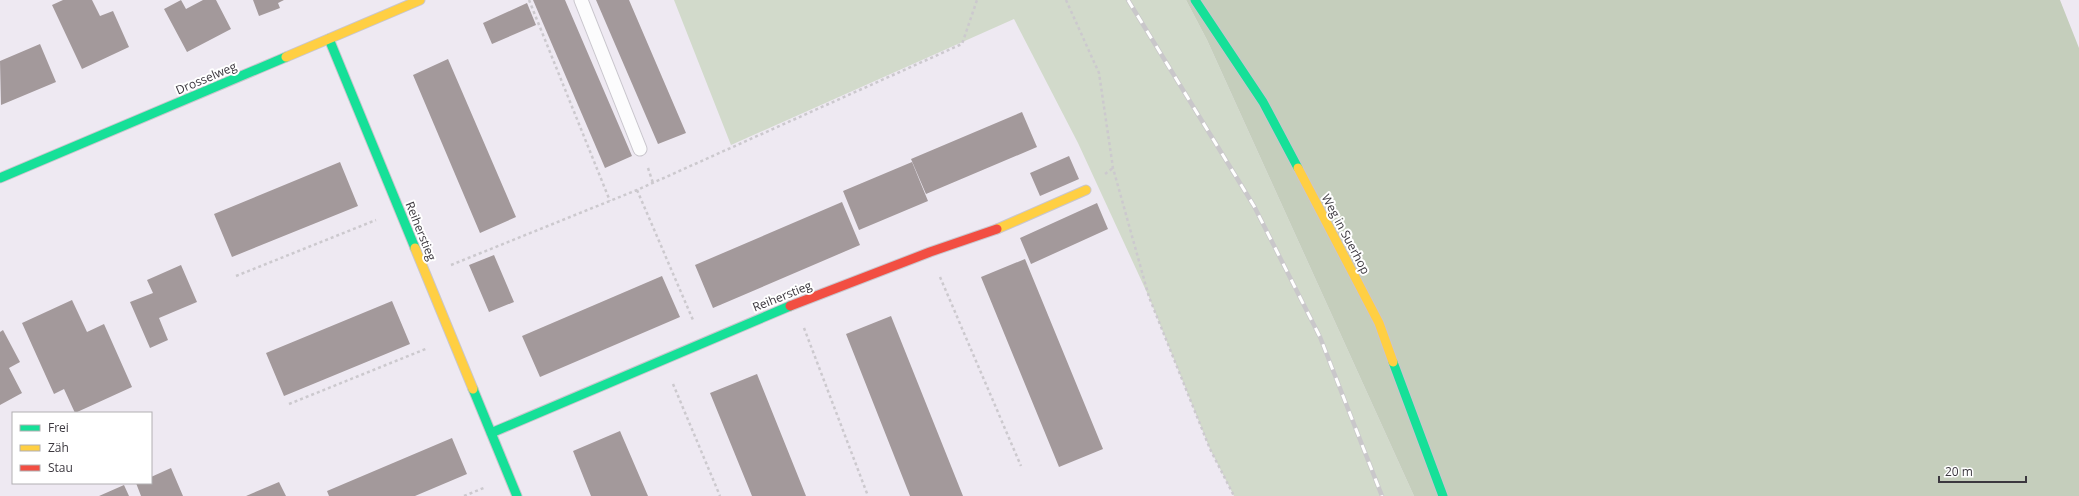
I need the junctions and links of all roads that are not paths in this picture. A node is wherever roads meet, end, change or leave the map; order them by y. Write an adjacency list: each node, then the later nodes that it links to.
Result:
1 (420, 0): 4 (street, Drosselweg)
2 (581, 0): 5 (lane)
3 (1195, 0): 10 (street, Weg in Suerhop)
4 (329, 39): 6 (street, Drosselweg); 8 (street, Reiherstieg)
5 (640, 149)
6 (0, 178)
7 (1086, 190): 8 (street, Reiherstieg)
8 (491, 433): 9 (street, Reiherstieg)
9 (517, 496)
10 (1442, 496)

